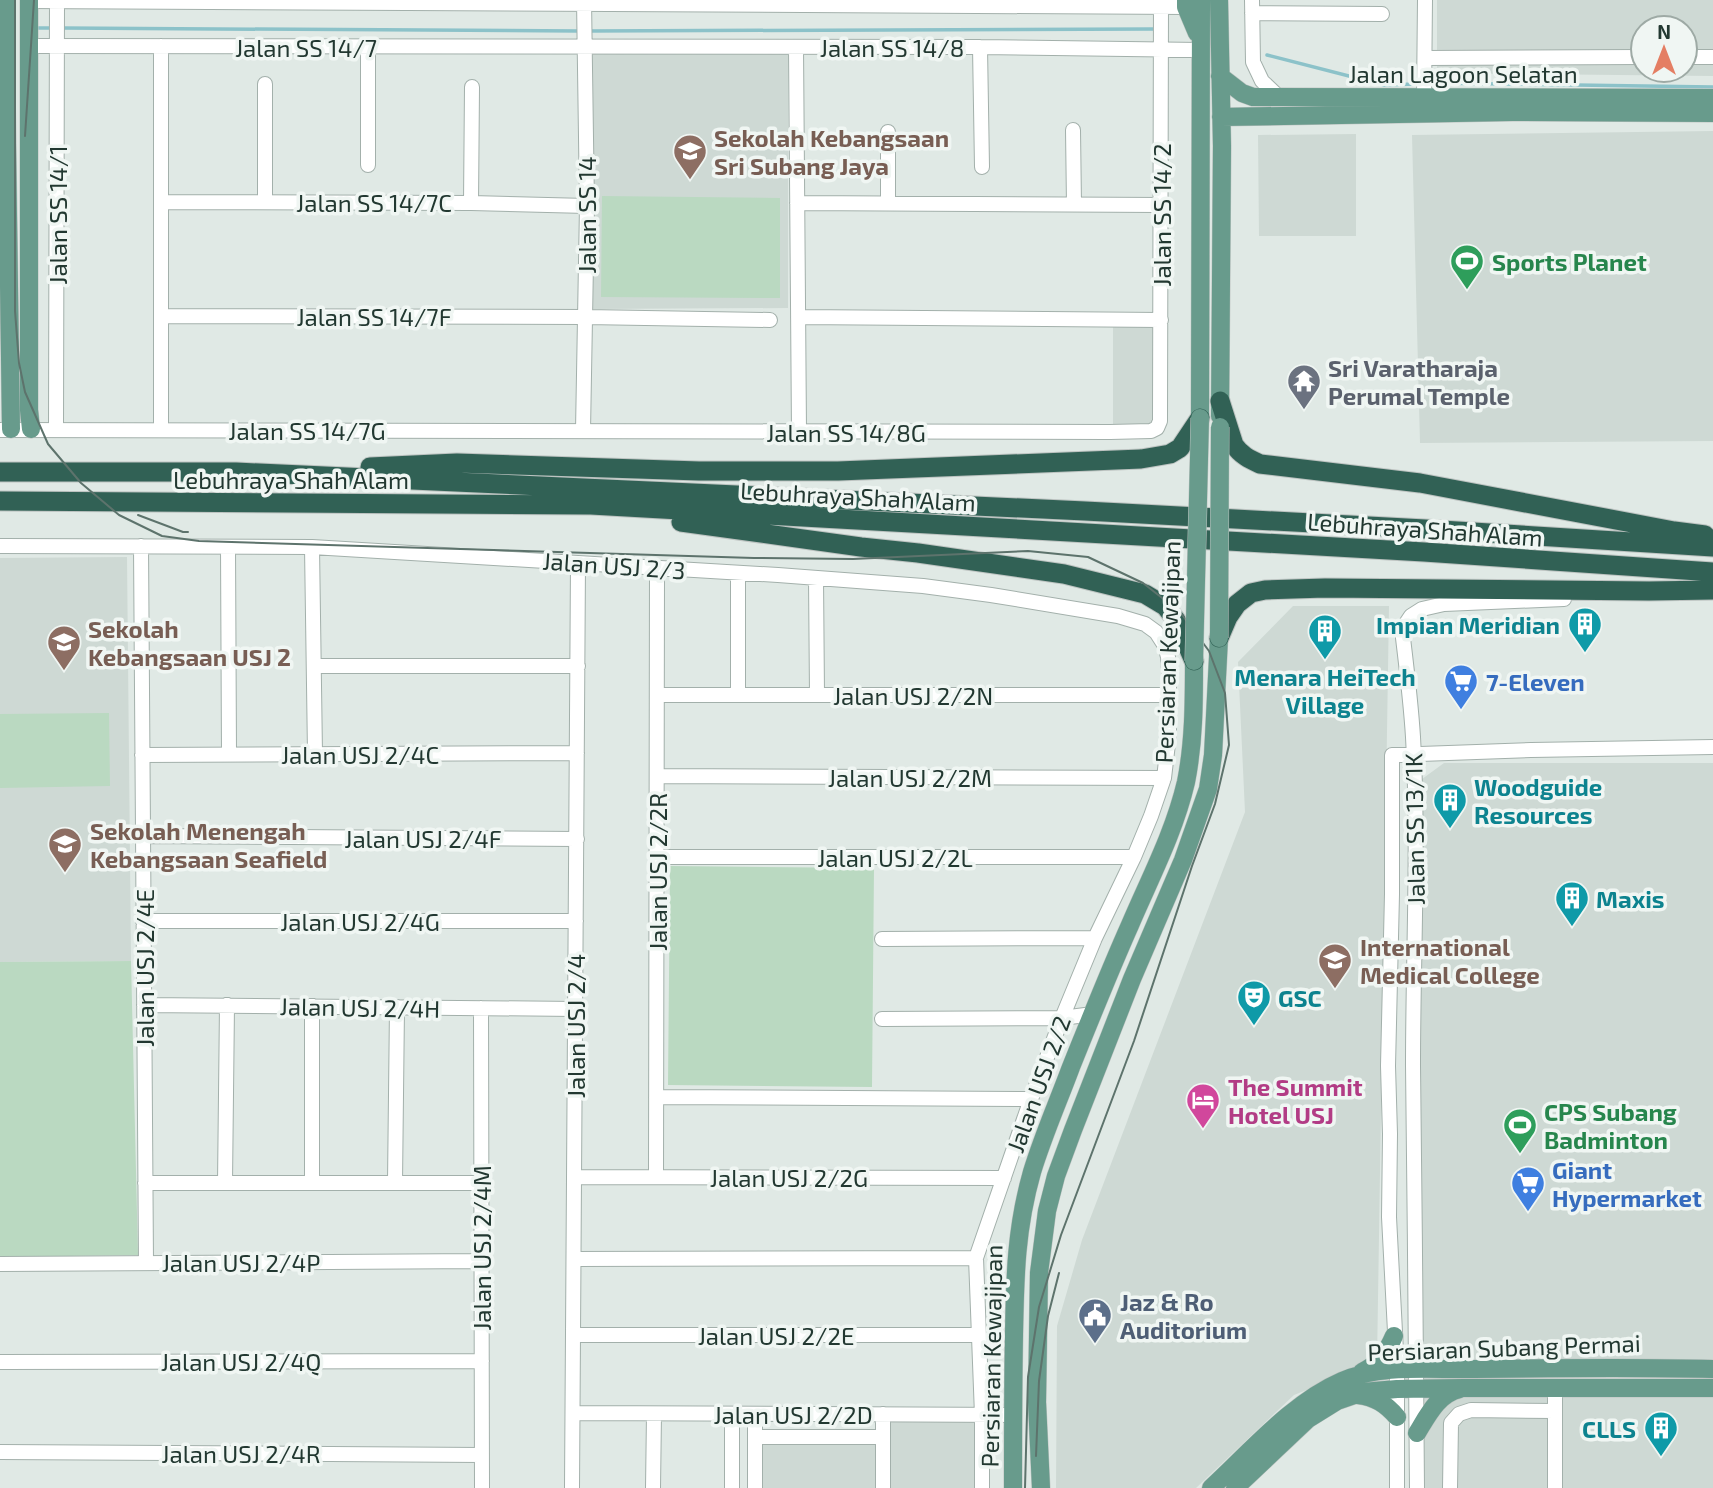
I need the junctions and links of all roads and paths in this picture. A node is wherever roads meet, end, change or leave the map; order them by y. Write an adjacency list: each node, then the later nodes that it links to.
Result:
1 (5, 0): 23 (main road)
2 (1219, 0): 26 (main road, Persiaran Kewajipan)
3 (1425, 0): 25 (street)
4 (29, 1): 5 (street); 14 (main road)
5 (57, 1): 6 (street); 15 (street, Jalan SS 14/1)
6 (162, 1): 7 (street)
7 (472, 2): 8 (street)
8 (584, 2): 10 (street); 16 (street, Jalan SS 14)
9 (1191, 2): 11 (street); 21 (main road, Persiaran Kewajipan)
10 (795, 3): 11 (street)
11 (1161, 4): 22 (street, Jalan SS 14/2)
12 (1252, 7): 13 (street); 30 (street)
13 (1382, 14)
14 (28, 34): 15 (street, Jalan SS 14/7); 53 (main road)
15 (57, 34): 17 (street, Jalan SS 14/7); 56 (street, Jalan SS 14/1)
16 (584, 36): 18 (street, Jalan SS 14/7); 19 (street, Jalan SS 14/8); 43 (street, Jalan SS 14)
17 (161, 46): 18 (street, Jalan SS 14/7); 38 (street)
18 (368, 47): 36 (street)
19 (796, 47): 20 (street, Jalan SS 14/8); 41 (street)
20 (980, 47): 22 (street, Jalan SS 14/8); 37 (street)
21 (1201, 47): 22 (street, Jalan SS 14/8); 54 (main road, Persiaran Kewajipan)
22 (1161, 48): 45 (street, Jalan SS 14/2)
23 (3, 52): 52 (main road)
24 (1629, 57): 25 (street)
25 (1425, 58): 29 (street)
26 (1220, 76): 30 (main road, Jalan Lagoon Selatan); 33 (main road, Persiaran Kewajipan)
27 (265, 84): 39 (street)
28 (472, 87): 40 (street)
29 (1424, 97): 30 (main road, Jalan Lagoon Selatan); 31 (main road, Jalan Lagoon Selatan)
30 (1280, 98)
31 (1713, 98)
32 (1713, 113): 33 (main road, Jalan Lagoon Selatan)
33 (1221, 117): 51 (main road, Persiaran Kewajipan)
34 (1073, 130): 44 (street)
35 (888, 132): 42 (street)
36 (368, 165)
37 (982, 167)
38 (161, 202): 39 (street, Jalan SS 14/7C); 46 (street)
39 (265, 202): 40 (street, Jalan SS 14/7C)
40 (471, 203): 43 (street, Jalan SS 14/7C)
41 (797, 203): 42 (street); 48 (street)
42 (888, 204): 44 (street)
43 (587, 205): 47 (street, Jalan SS 14)
44 (1074, 205): 45 (street)
45 (1161, 205): 50 (street, Jalan SS 14/2)
46 (162, 316): 47 (street, Jalan SS 14/7F); 57 (street)
47 (586, 317): 49 (street, Jalan SS 14/7F); 59 (street, Jalan SS 14)
48 (798, 317): 50 (street); 60 (street)
49 (770, 320)
50 (1161, 320): 61 (street, Jalan SS 14/2)
51 (1220, 401): 66 (highway); 79 (main road, Persiaran Kewajipan, bridge)
52 (10, 409): 53 (main road); 58 (main road)
53 (29, 410): 55 (main road)
54 (1200, 418): 63 (highway); 80 (main road, Persiaran Kewajipan, bridge)
55 (31, 429): 56 (street, Jalan SS 14/7G); 58 (street, Jalan SS 14/7G)
56 (56, 429): 57 (street, Jalan SS 14/7G)
57 (162, 429): 59 (street, Jalan SS 14/7G)
58 (5, 430)
59 (583, 431): 60 (street, Jalan SS 14/8G)
60 (799, 432): 61 (street, Jalan SS 14/8G)
61 (1110, 432)
62 (0, 472): 63 (highway, Lebuhraya Shah Alam)
63 (236, 472): 71 (highway, Lebuhraya Shah Alam)
64 (0, 501): 65 (highway, Lebuhraya Shah Alam)
65 (591, 505): 74 (highway, Lebuhraya Shah Alam); 80 (highway)
66 (1713, 536)
67 (0, 546): 68 (street, Jalan USJ 2/3)
68 (141, 547): 69 (street, Jalan USJ 2/3); 91 (street, Jalan USJ 2/4E)
69 (229, 547): 70 (street, Jalan USJ 2/3); 89 (street)
70 (312, 547): 72 (street, Jalan USJ 2/3); 81 (street)
71 (1713, 547)
72 (579, 563): 73 (street, Jalan USJ 2/3); 82 (street, Jalan USJ 2/4)
73 (657, 568): 75 (street, Jalan USJ 2/3); 83 (street, Jalan USJ 2/2R)
74 (1713, 572)
75 (738, 574): 76 (street, Jalan USJ 2/3); 84 (street)
76 (816, 578): 85 (street); 86 (street, Jalan USJ 2/3)
77 (1713, 590): 78 (highway)
78 (1649, 591): 79 (highway); 92 (street, Jalan SS 13/1K)
79 (1219, 638): 166 (main road, Persiaran Kewajipan)
80 (1194, 661): 111 (main road, Persiaran Kewajipan)
81 (314, 666): 82 (street); 90 (street)
82 (578, 666): 88 (street, Jalan USJ 2/4)
83 (657, 695): 84 (street, Jalan USJ 2/2N); 93 (street, Jalan USJ 2/2R)
84 (738, 695): 85 (street, Jalan USJ 2/2N)
85 (817, 695): 86 (street, Jalan USJ 2/2N)
86 (1170, 695): 94 (street, Jalan USJ 2/2)
87 (1713, 747): 92 (street)
88 (577, 753): 90 (street, Jalan USJ 2/4C); 96 (street, Jalan USJ 2/4)
89 (229, 754): 90 (street, Jalan USJ 2/4C); 91 (street, Jalan USJ 2/4C)
90 (315, 754)
91 (142, 755): 95 (street, Jalan USJ 2/4E)
92 (1414, 755): 99 (street, Jalan SS 13/1K); 100 (street, Jalan SS 13/1K)
93 (657, 776): 94 (street, Jalan USJ 2/2M); 97 (street, Jalan USJ 2/2R)
94 (1164, 778): 98 (street, Jalan USJ 2/2)
95 (143, 836): 96 (street, Jalan USJ 2/4F); 101 (street, Jalan USJ 2/4E)
96 (577, 839): 102 (street, Jalan USJ 2/4)
97 (656, 857): 98 (street, Jalan USJ 2/2L); 114 (street, Jalan USJ 2/2R)
98 (1135, 857): 103 (street, Jalan USJ 2/2)
99 (1392, 894): 100 (street); 131 (street, Jalan SS 13/1K)
100 (1415, 894): 136 (street, Jalan SS 13/1K)
101 (143, 921): 102 (street, Jalan USJ 2/4G); 105 (street, Jalan USJ 2/4E)
102 (576, 922): 110 (street, Jalan USJ 2/4)
103 (1095, 938): 104 (street); 112 (street, Jalan USJ 2/2)
104 (882, 939)
105 (144, 1004): 106 (street, Jalan USJ 2/4H); 119 (street, Jalan USJ 2/4E)
106 (227, 1005): 107 (street, Jalan USJ 2/4H); 120 (street)
107 (312, 1006): 108 (street, Jalan USJ 2/4H); 121 (street)
108 (397, 1007): 109 (street, Jalan USJ 2/4H); 122 (street)
109 (481, 1008): 110 (street, Jalan USJ 2/4H); 123 (street, Jalan USJ 2/4M)
110 (576, 1009): 116 (street, Jalan USJ 2/4)
111 (1093, 1014): 112 (street); 151 (main road, Persiaran Kewajipan)
112 (1062, 1017): 113 (street); 115 (street, Jalan USJ 2/2)
113 (882, 1018)
114 (656, 1097): 115 (street); 117 (street, Jalan USJ 2/2R)
115 (1031, 1099): 118 (street, Jalan USJ 2/2)
116 (575, 1177): 117 (street, Jalan USJ 2/2G); 125 (street, Jalan USJ 2/4)
117 (656, 1177): 118 (street, Jalan USJ 2/2G)
118 (1004, 1178): 124 (street, Jalan USJ 2/2)
119 (145, 1183): 120 (street); 127 (street, Jalan USJ 2/4E)
120 (225, 1183): 121 (street)
121 (312, 1183): 122 (street)
122 (395, 1183): 123 (street)
123 (481, 1183): 126 (street, Jalan USJ 2/4M)
124 (976, 1258): 125 (street); 130 (street, Jalan USJ 2/2)
125 (574, 1259): 129 (street, Jalan USJ 2/4)
126 (481, 1261): 127 (street, Jalan USJ 2/4P); 132 (street, Jalan USJ 2/4M)
127 (146, 1263): 128 (street, Jalan USJ 2/4P)
128 (0, 1264)
129 (573, 1335): 130 (street, Jalan USJ 2/2E); 145 (street, Jalan USJ 2/4)
130 (978, 1335): 150 (street, Jalan USJ 2/2)
131 (1394, 1336): 135 (street, Jalan SS 13/1K); 137 (main road)
132 (482, 1361): 133 (street, Jalan USJ 2/4Q); 157 (street, Jalan USJ 2/4M)
133 (0, 1362)
134 (1713, 1369): 136 (main road, Persiaran Subang Permai)
135 (1396, 1370): 136 (main road, Persiaran Subang Permai); 137 (main road, Persiaran Subang Permai); 142 (street, Jalan SS 13/1K)
136 (1417, 1370): 138 (street, Jalan SS 13/1K)
137 (1353, 1376): 167 (main road, Persiaran Subang Permai)
138 (1418, 1388): 139 (main road, Persiaran Subang Permai); 142 (main road, Persiaran Subang Permai); 153 (street, Jalan SS 13/1K)
139 (1463, 1388): 140 (main road, Persiaran Subang Permai); 153 (main road)
140 (1555, 1388): 141 (main road, Persiaran Subang Permai); 144 (street)
141 (1713, 1388)
142 (1397, 1389): 143 (main road, Persiaran Subang Permai); 152 (street, Jalan SS 13/1K)
143 (1353, 1395): 152 (main road); 168 (main road, Persiaran Subang Permai)
144 (1555, 1411): 171 (street); 172 (street)
145 (573, 1413): 146 (street, Jalan USJ 2/2D); 160 (street, Jalan USJ 2/4)
146 (654, 1413): 147 (street, Jalan USJ 2/2D); 161 (street)
147 (732, 1414): 148 (street, Jalan USJ 2/2D); 162 (street)
148 (755, 1414): 149 (street, Jalan USJ 2/2D); 154 (street)
149 (883, 1414): 150 (street, Jalan USJ 2/2D); 155 (street)
150 (982, 1415): 151 (street, Jalan USJ 2/2D); 165 (street, Jalan USJ 2/2)
151 (1013, 1415): 158 (main road, Persiaran Kewajipan)
152 (1397, 1417): 169 (street, Jalan SS 13/1K)
153 (1417, 1433): 170 (street, Jalan SS 13/1K)
154 (755, 1437): 155 (street); 163 (street)
155 (883, 1437): 164 (street)
156 (0, 1452): 157 (street, Jalan USJ 2/4R)
157 (482, 1455): 159 (street, Jalan USJ 2/4M)
158 (1013, 1487)
159 (482, 1488)
160 (572, 1488)
161 (653, 1488)
162 (732, 1488)
163 (755, 1488)
164 (883, 1488)
165 (982, 1488)
166 (1041, 1488)
167 (1211, 1488)
168 (1235, 1488)
169 (1397, 1488)
170 (1417, 1488)
171 (1450, 1488)
172 (1555, 1488)

